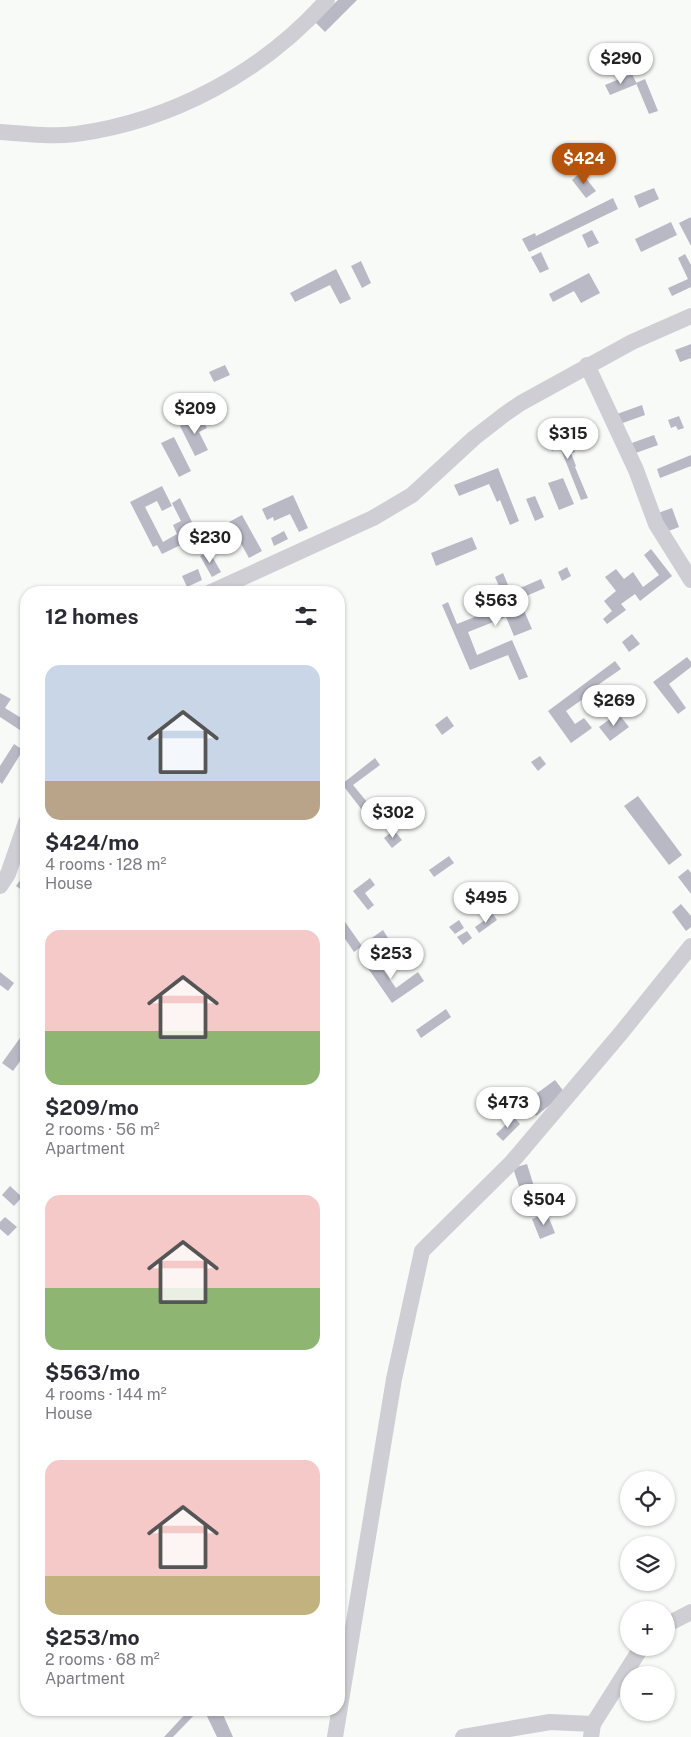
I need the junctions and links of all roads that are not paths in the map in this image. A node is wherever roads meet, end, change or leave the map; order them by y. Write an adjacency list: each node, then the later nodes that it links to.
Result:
1 (327, 0): 2 (street)
2 (0, 132)
3 (691, 316): 4 (street)
4 (588, 365): 5 (street); 6 (street)
5 (691, 580)
6 (224, 586)
7 (20, 839): 8 (street)
8 (0, 886)
9 (691, 946): 13 (street)
10 (691, 1612): 11 (street)
11 (675, 1620)
12 (636, 1656): 15 (street)
13 (345, 1676)
14 (338, 1716): 16 (street)
15 (592, 1730): 17 (street)
16 (335, 1737)
17 (463, 1737)

